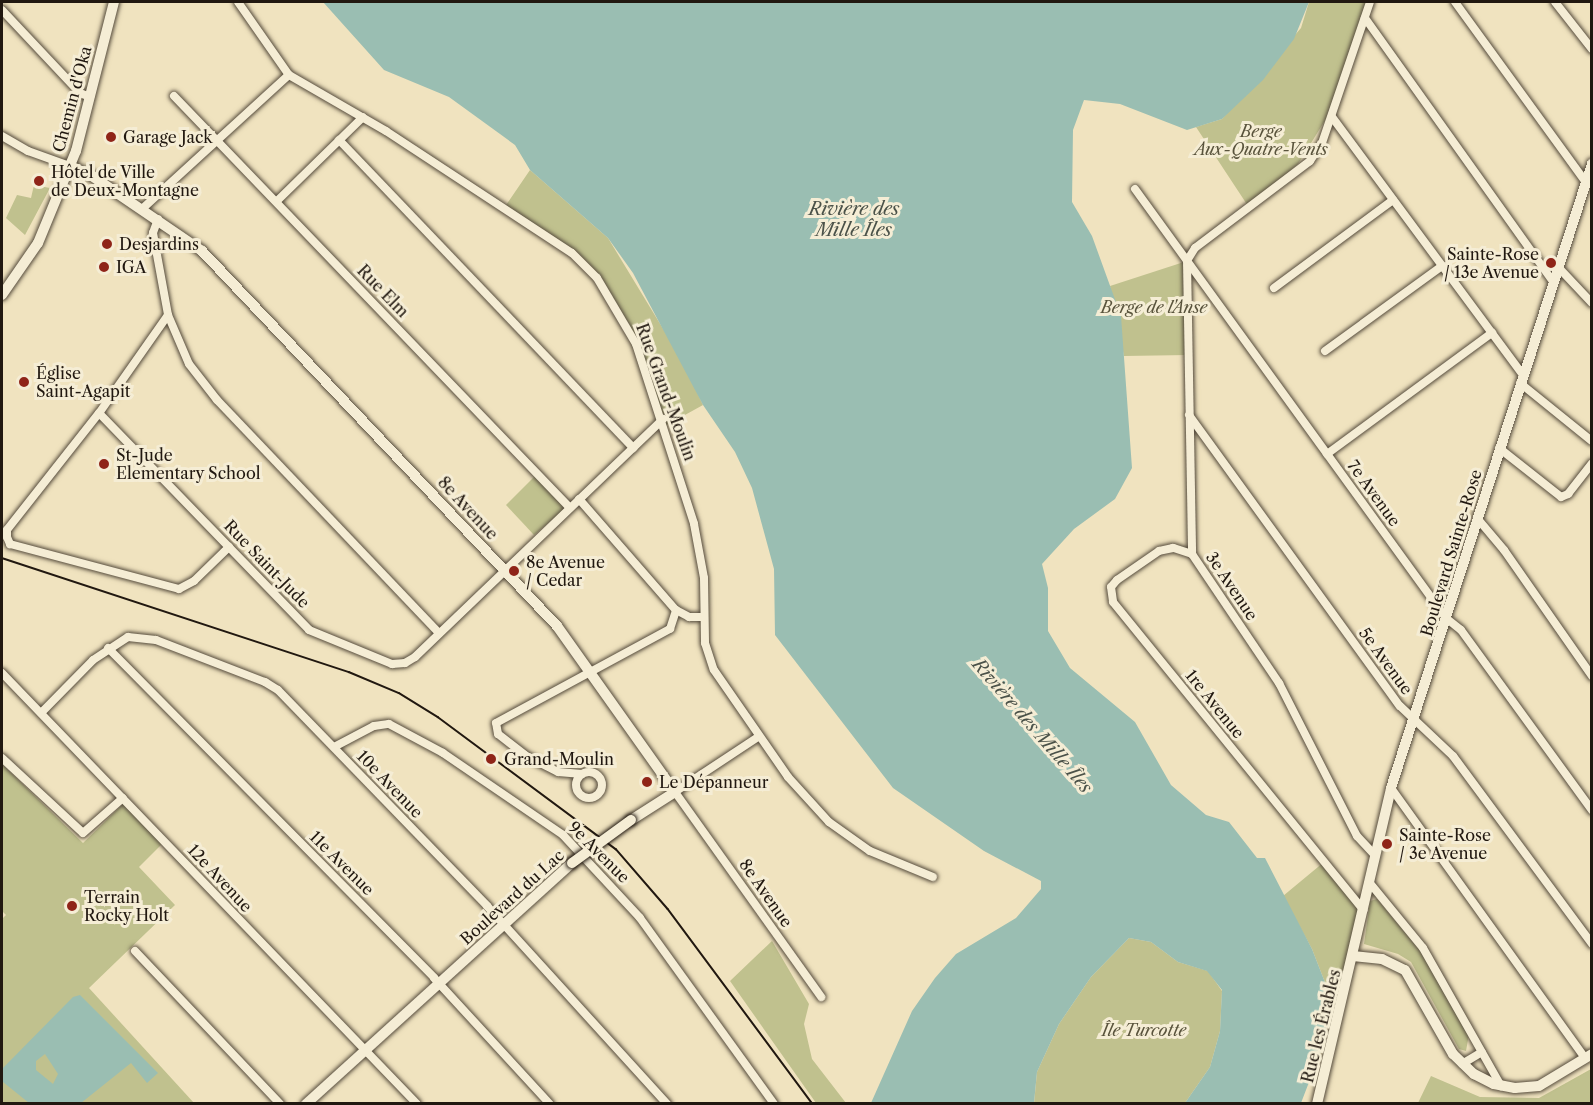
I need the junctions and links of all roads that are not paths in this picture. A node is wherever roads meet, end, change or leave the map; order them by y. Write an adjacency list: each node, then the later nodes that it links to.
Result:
1 (114, 2): 11 (street, Chemin d'Oka)
2 (238, 2): 9 (street, Rue Grand-Moulin)
3 (1370, 2): 7 (street)
4 (1455, 2): 19 (street)
5 (1557, 3): 8 (street)
6 (2, 10): 11 (street)
7 (1365, 18): 13 (street); 28 (street)
8 (1592, 49)
9 (289, 75): 12 (street, Rue Grand-Moulin); 15 (street)
10 (174, 96): 15 (street, Rue Elm)
11 (90, 98): 18 (street, Chemin d'Oka)
12 (363, 117): 16 (street); 38 (street, Rue Grand-Moulin)
13 (1332, 117): 21 (street); 25 (street)
14 (2, 136): 18 (street, 8e Avenue)
15 (217, 139): 22 (street, Rue Elm); 23 (street)
16 (339, 140): 22 (street); 40 (street)
17 (1592, 164): 19 (street, Boulevard Sainte-Rose)
18 (70, 166): 23 (street, 8e Avenue); 29 (street, Chemin d'Oka)
19 (1585, 181): 27 (street, Boulevard Sainte-Rose)
20 (1135, 189): 25 (street, 7e Avenue)
21 (1393, 200): 26 (street); 30 (street)
22 (277, 201): 45 (street, Rue Elm)
23 (142, 208): 24 (street, 8e Avenue)
24 (158, 219): 32 (street); 49 (street, 8e Avenue)
25 (1187, 261): 37 (street, 3e Avenue); 42 (street, 7e Avenue)
26 (1442, 267): 33 (street); 34 (street)
27 (1559, 267): 28 (street, Boulevard Sainte-Rose); 31 (street)
28 (1553, 282): 35 (street, Boulevard Sainte-Rose)
29 (3, 288)
30 (1274, 288)
31 (1592, 303)
32 (168, 315): 36 (street); 53 (street)
33 (1492, 333): 35 (street); 42 (street)
34 (1325, 351)
35 (1521, 379): 39 (street); 41 (street, Boulevard Sainte-Rose)
36 (99, 413): 47 (street, Rue Saint-Jude); 47 (street)
37 (1190, 415): 48 (street, 3e Avenue); 59 (street, 5e Avenue)
38 (663, 419): 40 (street, Rue Saint-Jude); 51 (street, Rue Grand-Moulin)
39 (1592, 441)
40 (633, 448): 44 (street, Rue Saint-Jude)
41 (1499, 448): 43 (street); 46 (street, Boulevard Sainte-Rose)
42 (1327, 454): 52 (street, 7e Avenue)
43 (1592, 463)
44 (579, 499): 45 (street, Rue Saint-Jude); 50 (street)
45 (570, 508): 49 (street, Rue Saint-Jude)
46 (1477, 518): 52 (street, Boulevard Sainte-Rose); 57 (street)
47 (229, 547): 53 (street, Rue Saint-Jude)
48 (1192, 554): 70 (street, 3e Avenue); 73 (street, 1re Avenue)
49 (504, 570): 53 (street, Rue Saint-Jude); 55 (street, 8e Avenue)
50 (676, 610): 51 (street); 55 (street)
51 (703, 617): 60 (street, Rue Grand-Moulin)
52 (1446, 618): 59 (street, Boulevard Sainte-Rose); 69 (street, 7e Avenue)
53 (439, 633)
54 (108, 648): 58 (street, 10e Avenue); 61 (street, 10e Avenue); 78 (street, 11e Avenue)
55 (590, 672): 63 (street); 66 (street, 8e Avenue)
56 (2, 673): 58 (street, 12e Avenue)
57 (1592, 676)
58 (41, 713): 68 (street, 12e Avenue)
59 (1414, 719): 65 (street, Boulevard Sainte-Rose); 75 (street, 5e Avenue)
60 (758, 736): 66 (street, Boulevard du Lac); 71 (street, Rue Grand-Moulin)
61 (334, 747): 74 (street, 10e Avenue); 90 (street, 9e Avenue)
62 (2, 758): 68 (street)
63 (558, 772): 64 (street); 67 (street)
64 (582, 774): 67 (street); 67 (street)
65 (1391, 788): 70 (street, Boulevard Sainte-Rose); 82 (street)
66 (675, 792): 74 (street, Boulevard du Lac, bridge); 79 (street, 8e Avenue)
67 (579, 794)
68 (123, 798): 80 (street, 12e Avenue)
69 (1592, 810)
70 (1376, 855): 72 (street, Boulevard Sainte-Rose)
71 (933, 877)
72 (1369, 882): 73 (street, Boulevard Sainte-Rose); 81 (street)
73 (1363, 910): 77 (street, Boulevard Sainte-Rose)
74 (504, 924): 78 (street, Boulevard du Lac); 89 (street, 10e Avenue)
75 (1592, 944)
76 (135, 951): 85 (street)
77 (1353, 956): 83 (street); 91 (street, Rue les Érables)
78 (438, 982): 80 (street, Boulevard du Lac); 88 (street, 11e Avenue)
79 (821, 997)
80 (363, 1051): 86 (street, Boulevard du Lac); 87 (street, 12e Avenue)
81 (1482, 1052): 83 (street); 84 (street)
82 (1588, 1056): 84 (street)
83 (1462, 1064): 84 (street)
84 (1501, 1086)
85 (280, 1104)
86 (306, 1104)
87 (417, 1104)
88 (550, 1104)
89 (667, 1104)
90 (774, 1104)
91 (1317, 1104)

